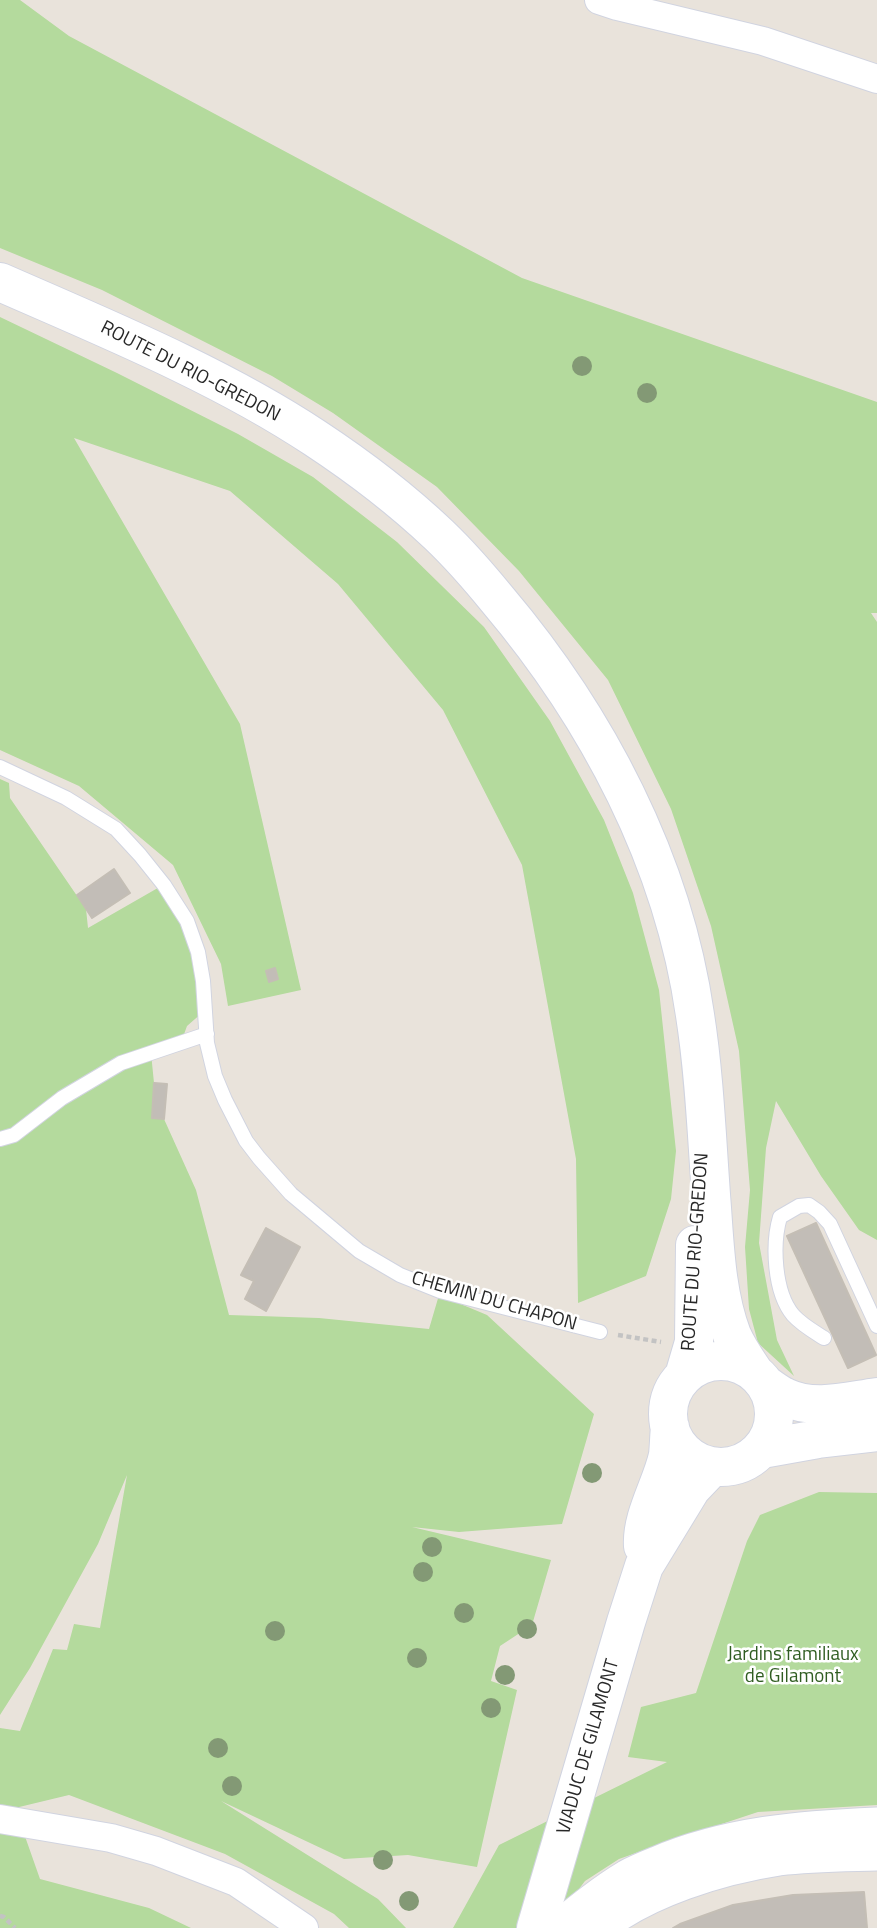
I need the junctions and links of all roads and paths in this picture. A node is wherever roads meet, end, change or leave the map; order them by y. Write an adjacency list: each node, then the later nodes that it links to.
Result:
1 (599, 0): 2 (street)
2 (877, 79)
3 (0, 282): 6 (main road, ROUTE DU RIO-GREDON)
4 (0, 767): 5 (lane, CHEMIN DU CHAPON)
5 (206, 1034): 7 (lane); 9 (lane, CHEMIN DU CHAPON)
6 (705, 1128): 12 (main road, ROUTE DU RIO-GREDON); 13 (main road, ROUTE DU RIO-GREDON)
7 (0, 1139)
8 (877, 1326): 10 (lane)
9 (600, 1332): 11 (path)
10 (824, 1338)
11 (656, 1342)
12 (684, 1376): 13 (main road); 15 (main road)
13 (760, 1379): 14 (main road); 17 (main road)
14 (877, 1397)
15 (670, 1427): 18 (main road); 19 (main road, VIADUC DE GILAMONT)
16 (877, 1432): 17 (main road)
17 (762, 1449): 18 (main road)
18 (712, 1467): 19 (main road, VIADUC DE GILAMONT)
19 (644, 1566): 26 (main road, VIADUC DE GILAMONT)
20 (0, 1819): 25 (street)
21 (877, 1825): 27 (street)
22 (877, 1853): 28 (street)
23 (0, 1916): 24 (path)
24 (15, 1928)
25 (304, 1928)
26 (536, 1928)
27 (559, 1928)
28 (598, 1928)

